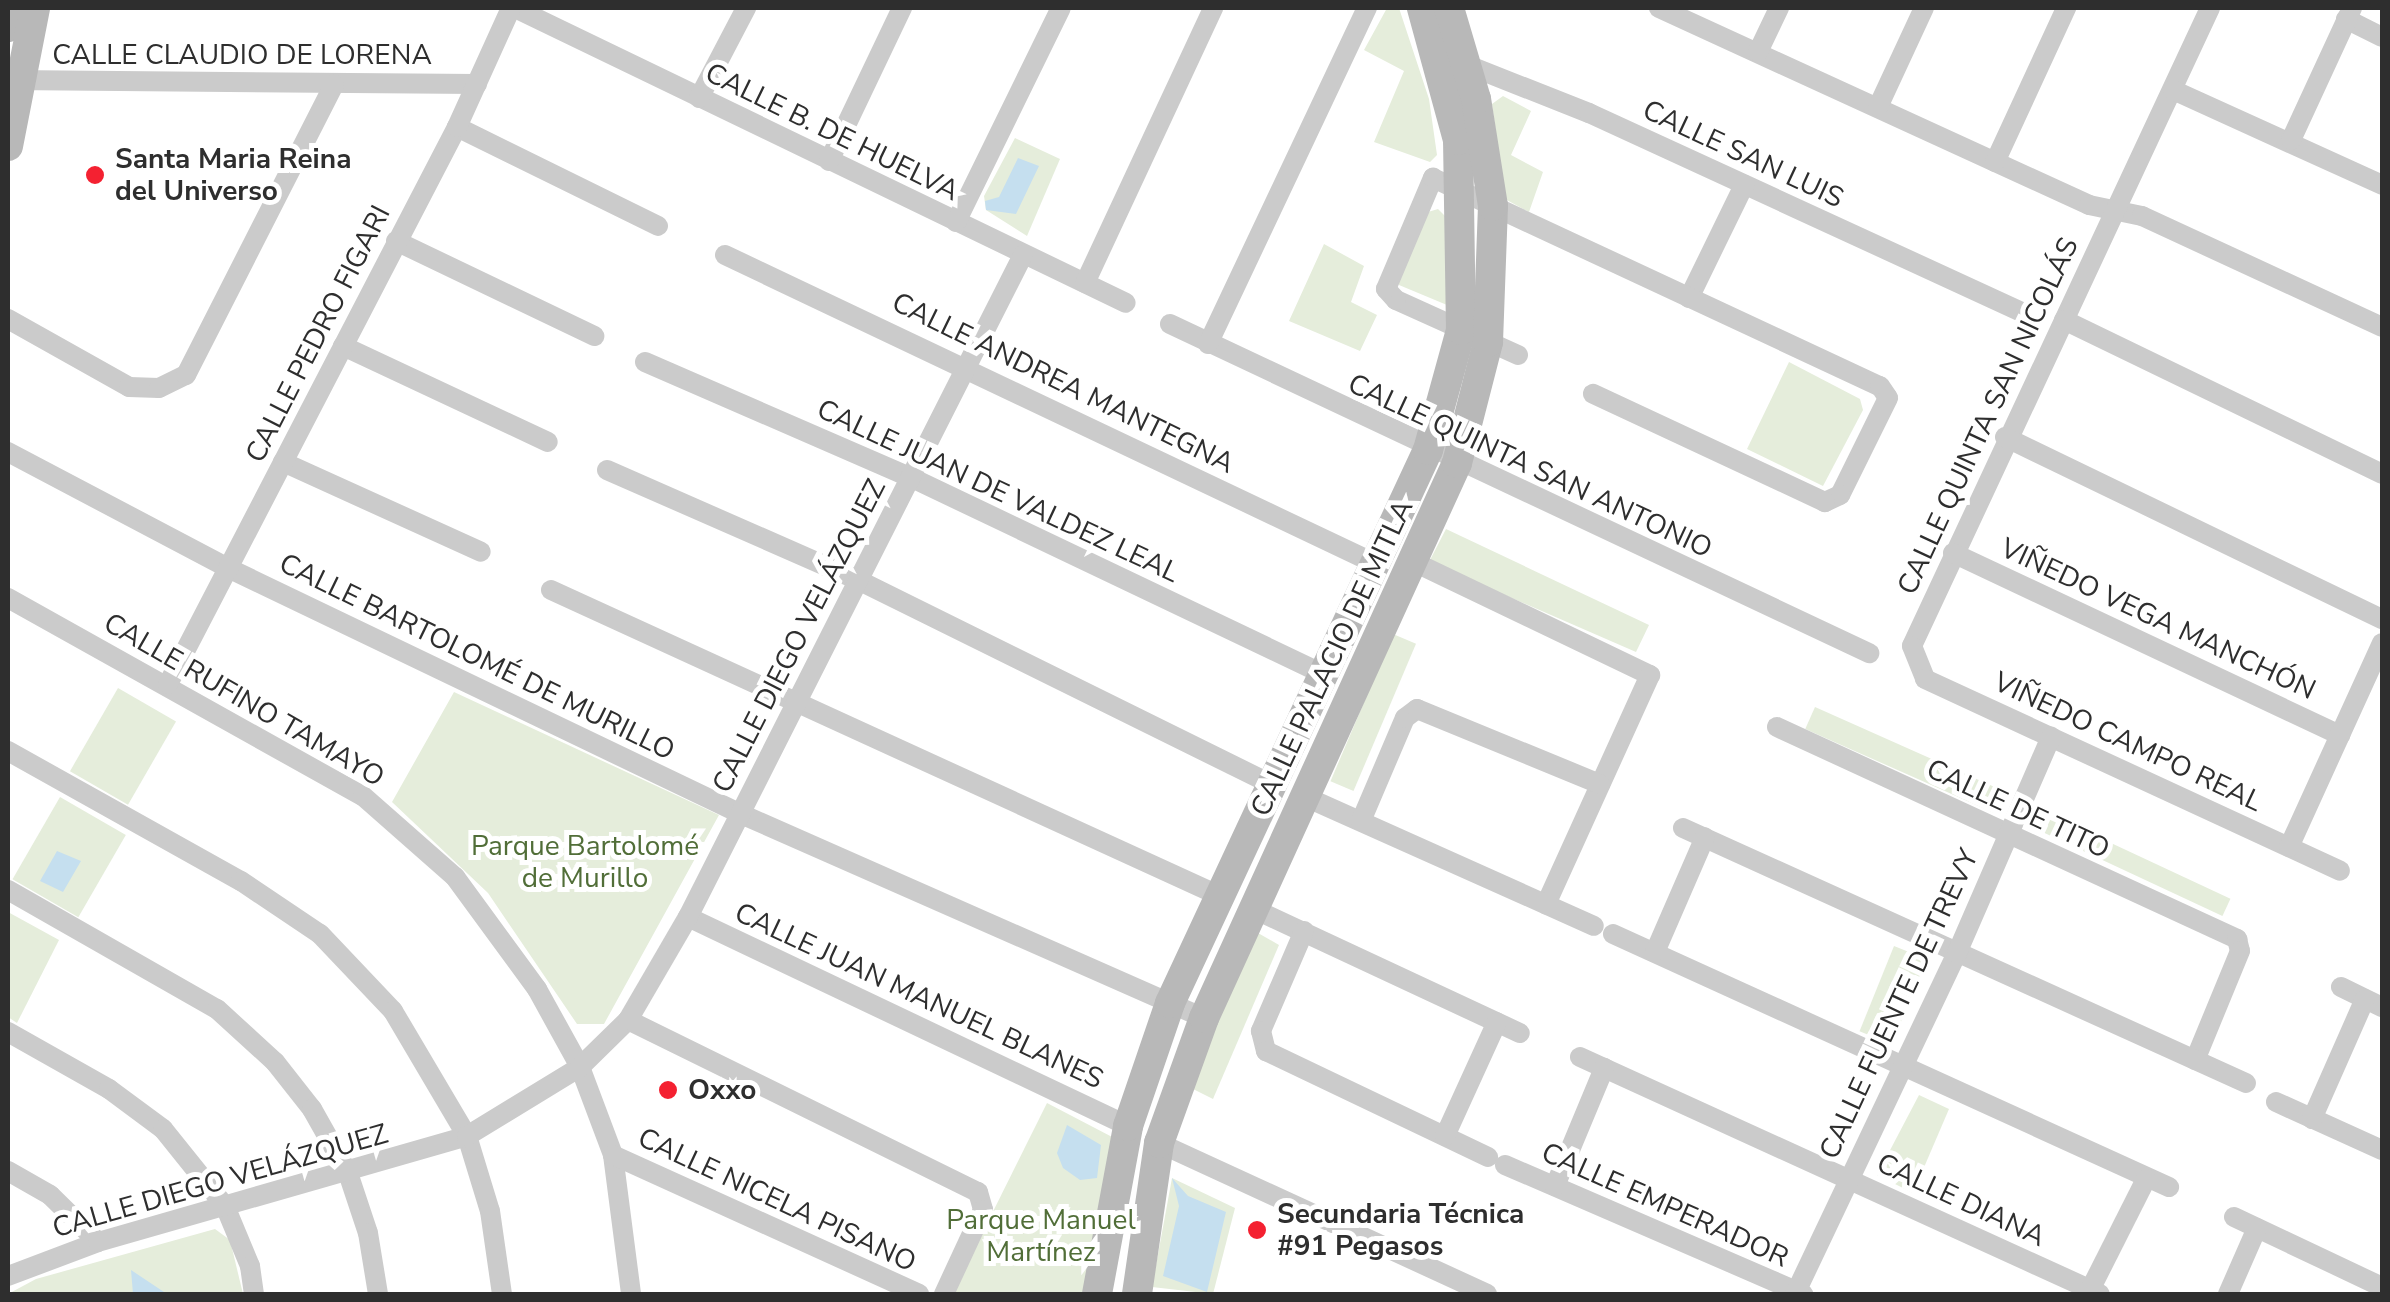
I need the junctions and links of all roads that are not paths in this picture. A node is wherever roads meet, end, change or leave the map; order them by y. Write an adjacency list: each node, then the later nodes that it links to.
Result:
1 (10, 8): 17 (main road)
2 (36, 8): 22 (main road)
3 (513, 8): 23 (street, CALLE PEDRO FIGARI); 26 (street, CALLE B. DE HUELVA)
4 (746, 8): 26 (street)
5 (902, 8): 31 (street)
6 (1060, 8): 38 (street)
7 (1213, 8): 43 (street)
8 (1367, 8): 53 (street)
9 (1422, 8): 20 (main road, CALLE PALACIO DE MITLA)
10 (1449, 8): 21 (main road, CALLE PALACIO DE MITLA)
11 (1659, 8): 19 (street)
12 (1779, 8): 19 (street)
13 (1924, 8): 27 (street)
14 (2066, 8): 32 (street)
15 (2210, 8): 25 (street, CALLE QUINTA SAN NICOLÁS)
16 (2349, 13): 18 (street); 29 (street)
17 (8, 27)
18 (2382, 36)
19 (1758, 52): 27 (street)
20 (1439, 55): 21 (street, CALLE SAN LUIS); 35 (main road, CALLE PALACIO DE MITLA)
21 (1468, 65): 33 (street, CALLE SAN LUIS); 36 (main road, CALLE PALACIO DE MITLA)
22 (15, 80): 24 (street, CALLE CLAUDIO DE LORENA); 30 (main road)
23 (476, 84): 24 (street, CALLE CLAUDIO DE LORENA); 28 (street, CALLE PEDRO FIGARI)
24 (334, 85): 47 (street)
25 (2174, 90): 29 (street); 37 (street, CALLE QUINTA SAN NICOLÁS)
26 (699, 98): 31 (street, CALLE B. DE HUELVA)
27 (1878, 107): 32 (street)
28 (458, 126): 39 (street); 40 (street, CALLE PEDRO FIGARI)
29 (2291, 140): 34 (street)
30 (8, 146)
31 (830, 161): 38 (street, CALLE B. DE HUELVA)
32 (1995, 162): 37 (street)
33 (1744, 185): 44 (street); 46 (street, CALLE SAN LUIS)
34 (2382, 185)
35 (1463, 188): 36 (street); 52 (main road, CALLE PALACIO DE MITLA); 52 (street)
36 (1493, 206): 44 (street); 52 (main road, CALLE PALACIO DE MITLA)
37 (2114, 210): 48 (street, CALLE QUINTA SAN NICOLÁS); 50 (street)
38 (956, 222): 42 (street, CALLE B. DE HUELVA)
39 (658, 226)
40 (396, 241): 51 (street); 54 (street, CALLE PEDRO FIGARI)
41 (725, 255): 57 (street, CALLE ANDREA MANTEGNA)
42 (1024, 255): 43 (street, CALLE B. DE HUELVA); 57 (street, CALLE DIEGO VELÁZQUEZ)
43 (1084, 282): 45 (street, CALLE B. DE HUELVA)
44 (1689, 298): 58 (street)
45 (1126, 304)
46 (2020, 311)
47 (8, 319)
48 (2064, 320): 59 (street, CALLE QUINTA SAN NICOLÁS); 66 (street)
49 (1170, 324): 53 (street, CALLE QUINTA SAN ANTONIO)
50 (2382, 326)
51 (594, 336)
52 (1474, 336): 55 (street); 61 (main road, CALLE PALACIO DE MITLA); 64 (main road, CALLE PALACIO DE MITLA)
53 (1208, 344): 61 (street, CALLE QUINTA SAN ANTONIO)
54 (343, 346): 60 (street); 63 (street, CALLE PEDRO FIGARI)
55 (1518, 355)
56 (645, 362): 67 (street, CALLE JUAN DE VALDEZ LEAL)
57 (966, 366): 67 (street, CALLE DIEGO VELÁZQUEZ); 71 (street, CALLE ANDREA MANTEGNA)
58 (1593, 394)
59 (2005, 437): 69 (street, CALLE QUINTA SAN NICOLÁS); 76 (street)
60 (548, 442)
61 (1428, 450): 64 (street, CALLE QUINTA SAN ANTONIO); 71 (main road, CALLE PALACIO DE MITLA)
62 (8, 452): 72 (street, CALLE BARTOLOMÉ DE MURILLO)
63 (283, 462): 68 (street); 72 (street, CALLE PEDRO FIGARI)
64 (1457, 463): 70 (main road, CALLE PALACIO DE MITLA); 79 (street, CALLE QUINTA SAN ANTONIO)
65 (607, 470): 73 (street)
66 (2382, 474)
67 (910, 477): 73 (street, CALLE DIEGO VELÁZQUEZ); 80 (street, CALLE JUAN DE VALDEZ LEAL)
68 (481, 552)
69 (1953, 553): 78 (street, CALLE QUINTA SAN NICOLÁS); 84 (street, VIÑEDO VEGA MANCHÓN)
70 (1414, 562): 87 (street); 89 (main road, CALLE PALACIO DE MITLA)
71 (1376, 564): 80 (main road, CALLE PALACIO DE MITLA)
72 (228, 568): 81 (street, CALLE PEDRO FIGARI); 90 (street, CALLE BARTOLOMÉ DE MURILLO)
73 (858, 580): 82 (street, CALLE DIEGO VELÁZQUEZ); 88 (street)
74 (551, 590): 82 (street)
75 (8, 598): 81 (street, CALLE RUFINO TAMAYO)
76 (2382, 619)
77 (2382, 643): 84 (street)
78 (1912, 646): 85 (street, VIÑEDO CAMPO REAL)
79 (1869, 653)
80 (1326, 676): 88 (main road, CALLE PALACIO DE MITLA)
81 (168, 684): 116 (street, CALLE RUFINO TAMAYO)
82 (798, 700): 90 (street, CALLE DIEGO VELÁZQUEZ); 98 (street)
83 (1777, 727): 93 (street, CALLE DE TITO)
84 (2340, 735): 95 (street)
85 (2050, 736): 93 (street, CALLE FUENTE DE TREVY); 95 (street, VIÑEDO CAMPO REAL)
86 (8, 750): 122 (street)
87 (1600, 784): 91 (street); 99 (street)
88 (1274, 786): 98 (main road, CALLE PALACIO DE MITLA)
89 (1308, 798): 91 (street); 100 (main road, CALLE PALACIO DE MITLA)
90 (740, 814): 101 (street, CALLE DIEGO VELÁZQUEZ); 106 (street, CALLE BARTOLOMÉ DE MURILLO)
91 (1362, 821): 99 (street)
92 (1683, 828): 94 (street)
93 (2009, 836): 104 (street, CALLE FUENTE DE TREVY); 114 (street, CALLE DE TITO)
94 (1705, 837): 103 (street); 104 (street)
95 (2288, 847): 96 (street, VIÑEDO CAMPO REAL)
96 (2340, 871)
97 (8, 890): 128 (street)
98 (1220, 896): 106 (main road, CALLE PALACIO DE MITLA)
99 (1546, 904): 103 (street)
100 (1256, 910): 102 (street); 108 (main road, CALLE PALACIO DE MITLA)
101 (688, 916): 109 (street, CALLE DIEGO VELÁZQUEZ); 121 (street, CALLE JUAN MANUEL BLANES)
102 (1304, 931): 110 (street); 123 (street, CALLE EMPERADOR)
103 (1656, 952): 115 (street)
104 (1958, 953): 114 (street); 115 (street, CALLE FUENTE DE TREVY)
105 (2342, 988): 107 (street)
106 (1170, 1003): 108 (street, CALLE BARTOLOMÉ DE MURILLO); 121 (main road, CALLE PALACIO DE MITLA)
107 (2374, 1003): 120 (street)
108 (1204, 1018): 124 (main road, CALLE PALACIO DE MITLA)
109 (628, 1020): 116 (street, CALLE DIEGO VELÁZQUEZ); 145 (street)
110 (1497, 1022): 112 (street); 123 (street)
111 (8, 1032): 133 (street)
112 (1520, 1033)
113 (1580, 1057): 117 (street, CALLE DIANA)
114 (2195, 1060): 118 (street)
115 (1904, 1065): 129 (street); 130 (street, CALLE FUENTE DE TREVY)
116 (580, 1068): 122 (street, CALLE DIEGO VELÁZQUEZ); 126 (street, CALLE RUFINO TAMAYO)
117 (1604, 1068): 130 (street, CALLE DIANA); 131 (street)
118 (2246, 1082)
119 (2276, 1102): 120 (street)
120 (2312, 1118): 125 (street)
121 (1128, 1126): 146 (main road, CALLE PALACIO DE MITLA)
122 (467, 1136): 128 (street, CALLE DIEGO VELÁZQUEZ); 142 (street)
123 (1445, 1136): 131 (street, CALLE EMPERADOR)
124 (1159, 1144): 147 (main road, CALLE PALACIO DE MITLA); 148 (street)
125 (2382, 1150)
126 (612, 1155): 143 (street, CALLE RUFINO TAMAYO); 144 (street, CALLE NICELA PISANO)
127 (8, 1171): 136 (street)
128 (348, 1173): 133 (street, CALLE DIEGO VELÁZQUEZ); 141 (street)
129 (2146, 1178): 132 (street); 139 (street)
130 (1847, 1179): 139 (street, CALLE DIANA); 149 (street, CALLE FUENTE DE TREVY)
131 (1555, 1186): 149 (street, CALLE EMPERADOR)
132 (2169, 1187)
133 (225, 1206): 136 (street, CALLE DIEGO VELÁZQUEZ); 140 (street)
134 (2234, 1217): 135 (street)
135 (2257, 1228): 138 (street); 150 (street)
136 (98, 1242): 137 (street, CALLE DIEGO VELÁZQUEZ)
137 (8, 1276)
138 (2382, 1286)
139 (2095, 1292)
140 (254, 1294)
141 (378, 1294)
142 (502, 1294)
143 (631, 1294)
144 (918, 1294)
145 (944, 1294)
146 (1097, 1294)
147 (1137, 1294)
148 (1487, 1294)
149 (1798, 1294)
150 (2228, 1294)

